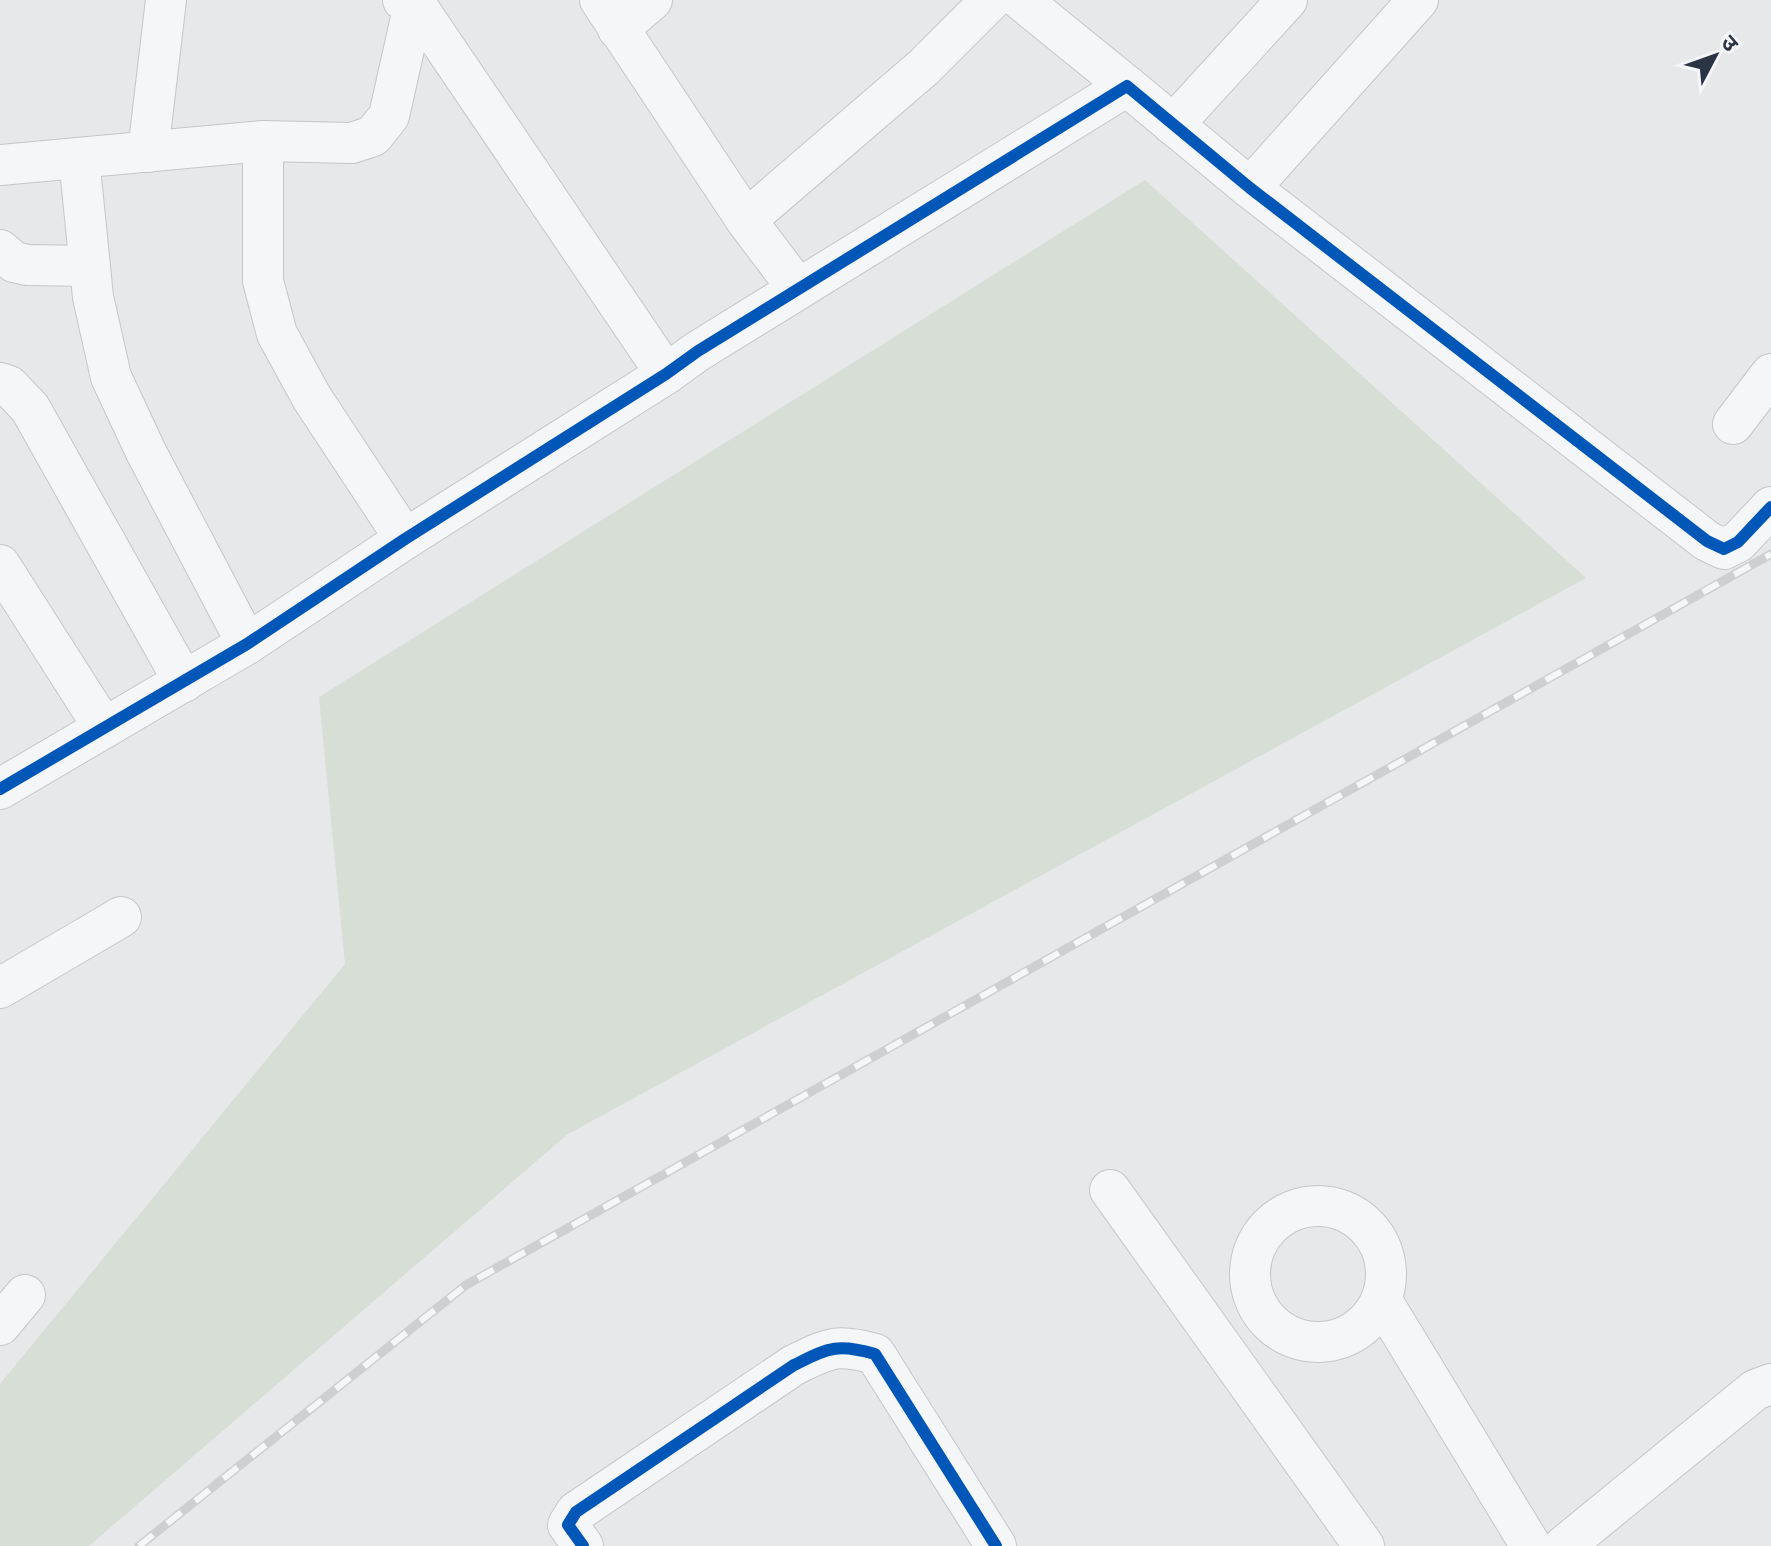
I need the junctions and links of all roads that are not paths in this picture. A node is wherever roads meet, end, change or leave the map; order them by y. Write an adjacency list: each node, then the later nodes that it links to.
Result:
1 (166, 0): 12 (street)
2 (652, 0): 8 (street)
3 (991, 0): 16 (street)
4 (1021, 0): 9 (street)
5 (1287, 0): 10 (street)
6 (1418, 0): 15 (street)
7 (411, 1): 11 (street); 20 (street)
8 (609, 15): 16 (street)
9 (1127, 86): 10 (street); 19 (street)
10 (1173, 125): 15 (street)
11 (263, 141): 12 (street); 25 (street)
12 (148, 152): 13 (street)
13 (79, 158): 14 (street); 18 (street)
14 (0, 165)
15 (1250, 188): 24 (street)
16 (746, 220): 19 (street)
17 (0, 250): 18 (street)
18 (90, 266): 27 (street)
19 (798, 289): 20 (street)
20 (666, 374): 25 (street)
21 (1771, 374): 23 (street)
22 (0, 383): 28 (street)
23 (1733, 424)
24 (1771, 507)
25 (405, 539): 27 (street)
26 (0, 565): 29 (street)
27 (247, 644): 28 (street)
28 (184, 682): 29 (street)
29 (104, 728): 30 (street)
30 (0, 789)
31 (121, 917): 32 (street)
32 (0, 988)
33 (1110, 1190): 38 (street)
34 (1382, 1301): 39 (street)
35 (1771, 1384): 40 (street)
36 (583, 1546): 37 (street)
37 (996, 1546)
38 (1364, 1546)
39 (1531, 1546)
40 (1564, 1546)

